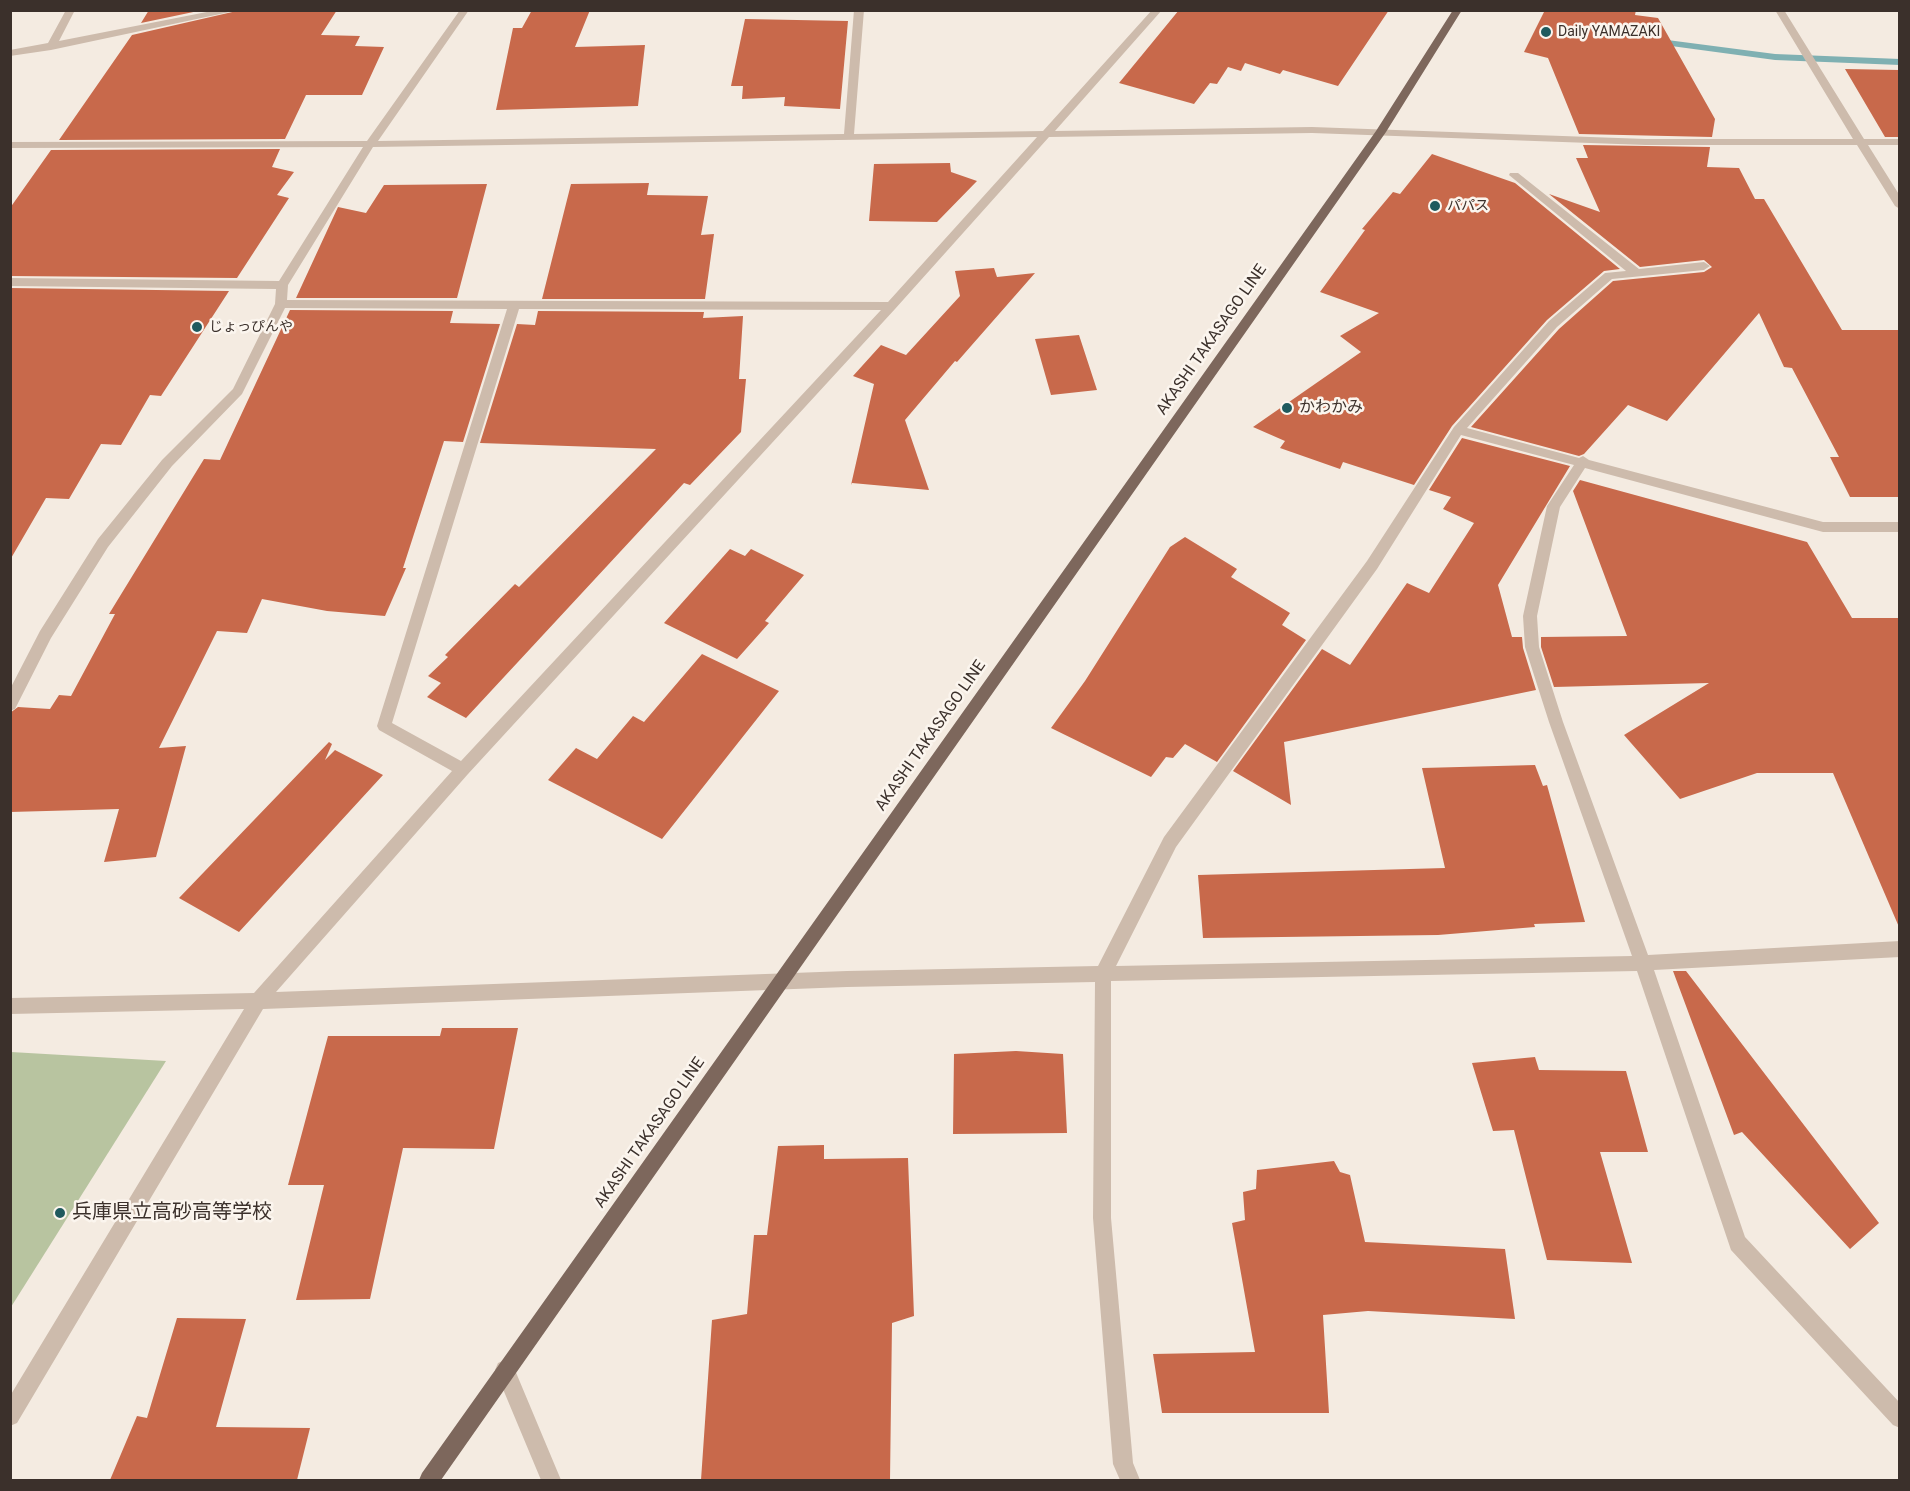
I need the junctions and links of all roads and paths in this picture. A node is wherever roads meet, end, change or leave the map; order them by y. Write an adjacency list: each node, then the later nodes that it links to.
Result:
1 (71, 10): 8 (street)
2 (235, 10): 8 (street)
3 (465, 10): 15 (street)
4 (859, 10): 12 (street)
5 (1158, 10): 11 (street)
6 (1458, 10): 10 (main road, AKASHI TAKASAGO LINE)
7 (1779, 10): 13 (street)
8 (51, 46): 9 (street)
9 (10, 53)
10 (1381, 132): 11 (street); 13 (street); 34 (main road, AKASHI TAKASAGO LINE)
11 (1044, 133): 12 (street); 25 (street)
12 (849, 137): 15 (street)
13 (1858, 142): 14 (street); 18 (street)
14 (1899, 142)
15 (370, 144): 16 (street); 22 (street)
16 (10, 145)
17 (1514, 175): 20 (street)
18 (1899, 206)
19 (1704, 266): 20 (street)
20 (1636, 273): 26 (street)
21 (10, 282): 22 (street)
22 (282, 285): 23 (street)
23 (281, 304): 24 (street); 29 (street)
24 (514, 306): 25 (street); 30 (street)
25 (891, 306): 30 (street)
26 (1458, 430): 27 (street); 33 (street)
27 (1583, 462): 28 (street); 32 (street)
28 (1899, 527)
29 (10, 705)
30 (463, 769): 35 (street)
31 (1899, 949): 32 (street)
32 (1643, 963): 33 (street); 39 (street)
33 (1103, 974): 34 (street); 42 (street)
34 (779, 981): 35 (street); 37 (main road, AKASHI TAKASAGO LINE)
35 (258, 1001): 36 (street); 38 (street)
36 (10, 1006)
37 (505, 1370): 40 (main road, AKASHI TAKASAGO LINE); 41 (street)
38 (10, 1416)
39 (1899, 1418)
40 (429, 1480)
41 (551, 1480)
42 (1130, 1480)

